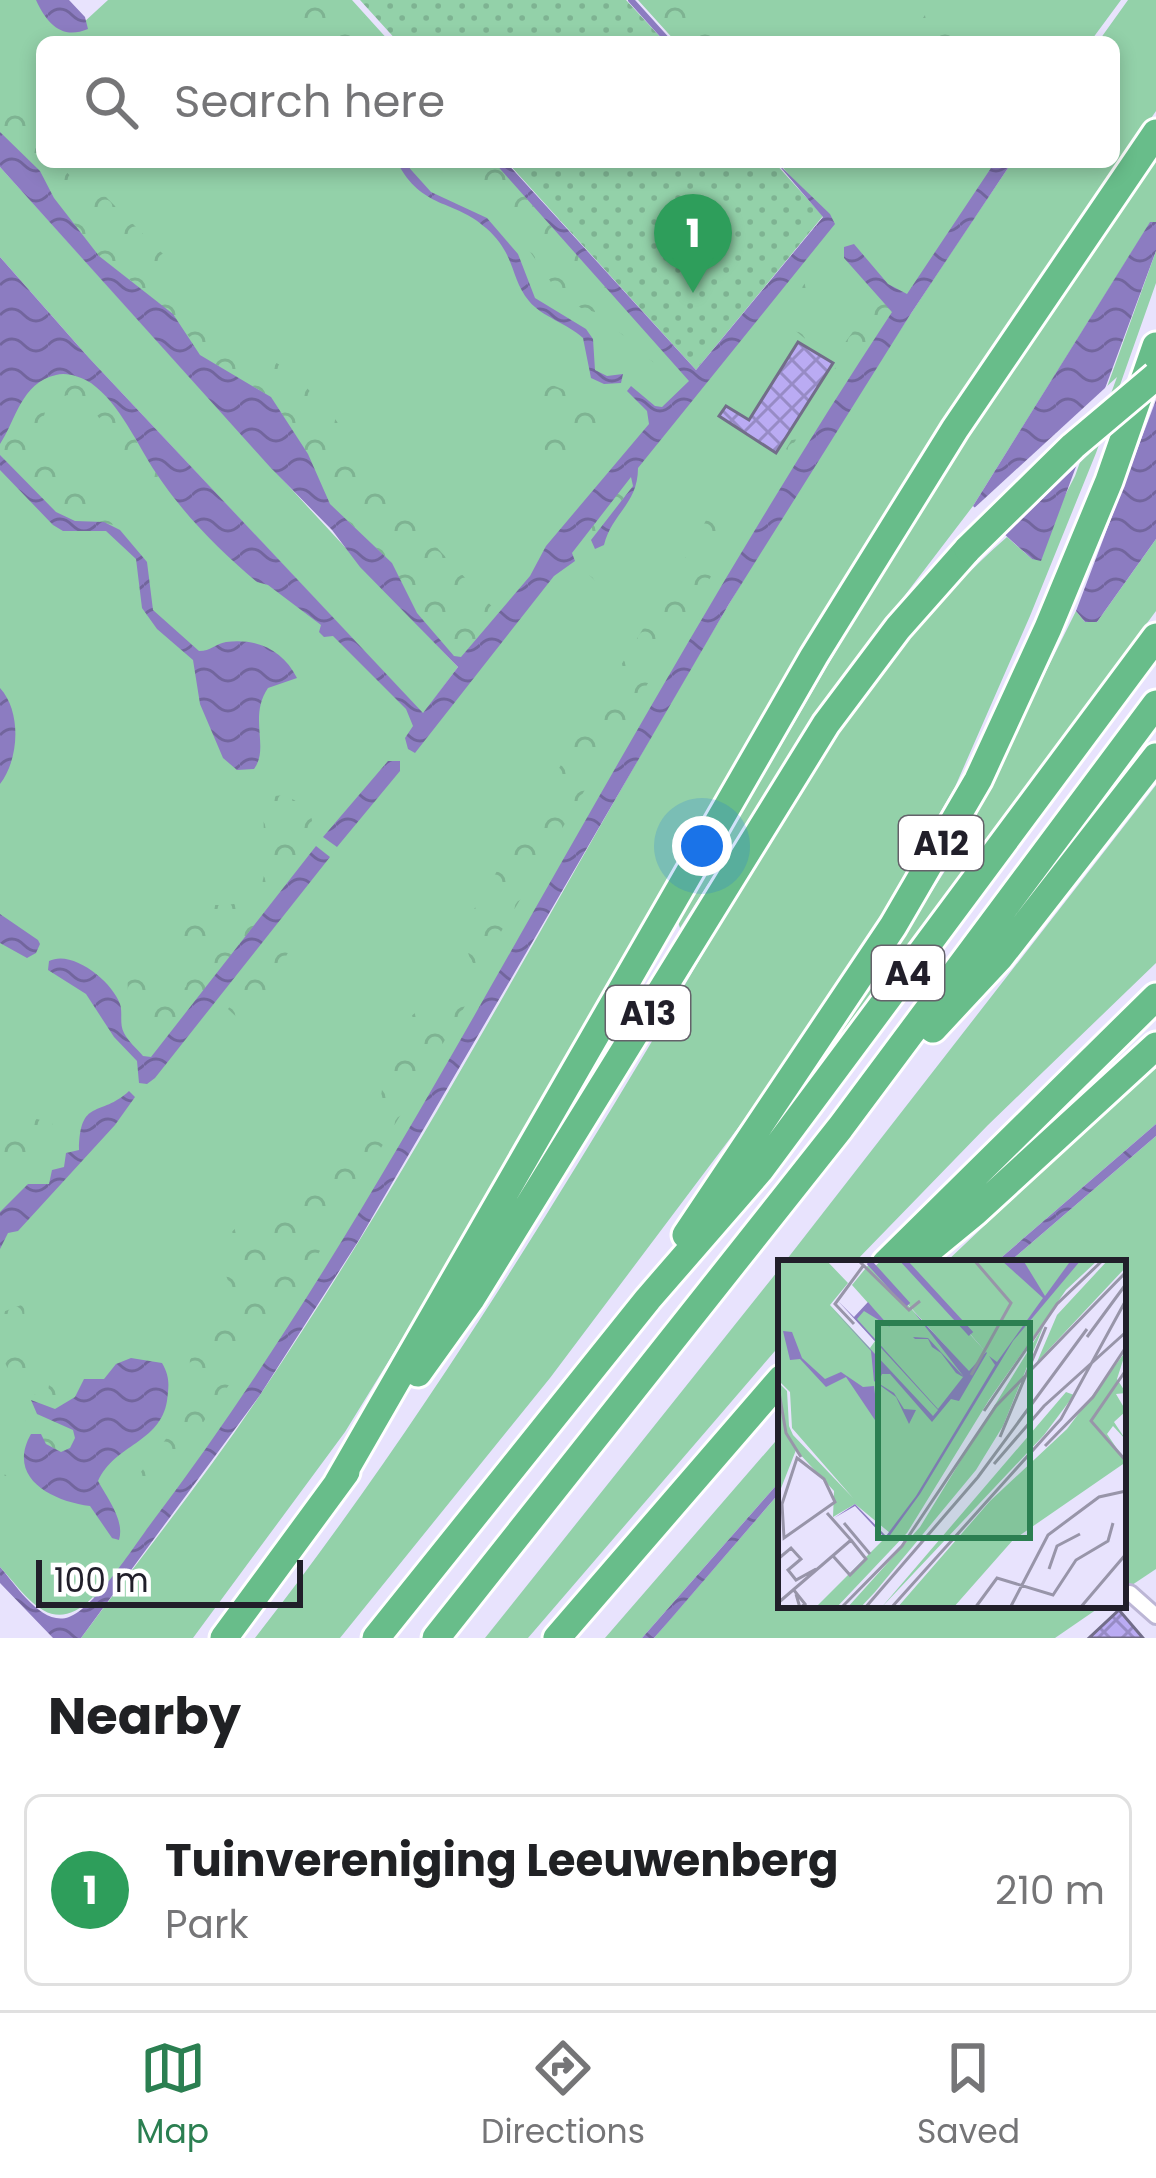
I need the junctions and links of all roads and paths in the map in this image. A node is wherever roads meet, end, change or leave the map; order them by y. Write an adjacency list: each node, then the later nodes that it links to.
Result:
1 (1156, 133): 14 (highway)
2 (1156, 346): 12 (highway, A12)
3 (1156, 376): 14 (highway, A13, bridge)
4 (1156, 637): 12 (highway, A4)
5 (1156, 704): 9 (highway, A4)
6 (1156, 757): 9 (highway, A4)
7 (1156, 997): 10 (highway)
8 (1156, 1046): 11 (highway)
9 (840, 1128): 19 (highway, A4)
10 (889, 1260)
11 (917, 1260)
12 (648, 1299): 18 (highway, A4)
13 (778, 1381): 20 (highway)
14 (337, 1484): 17 (highway, A13)
15 (1130, 1594): 16 (street)
16 (1156, 1616)
17 (224, 1638)
18 (376, 1638)
19 (436, 1638)
20 (557, 1638)

